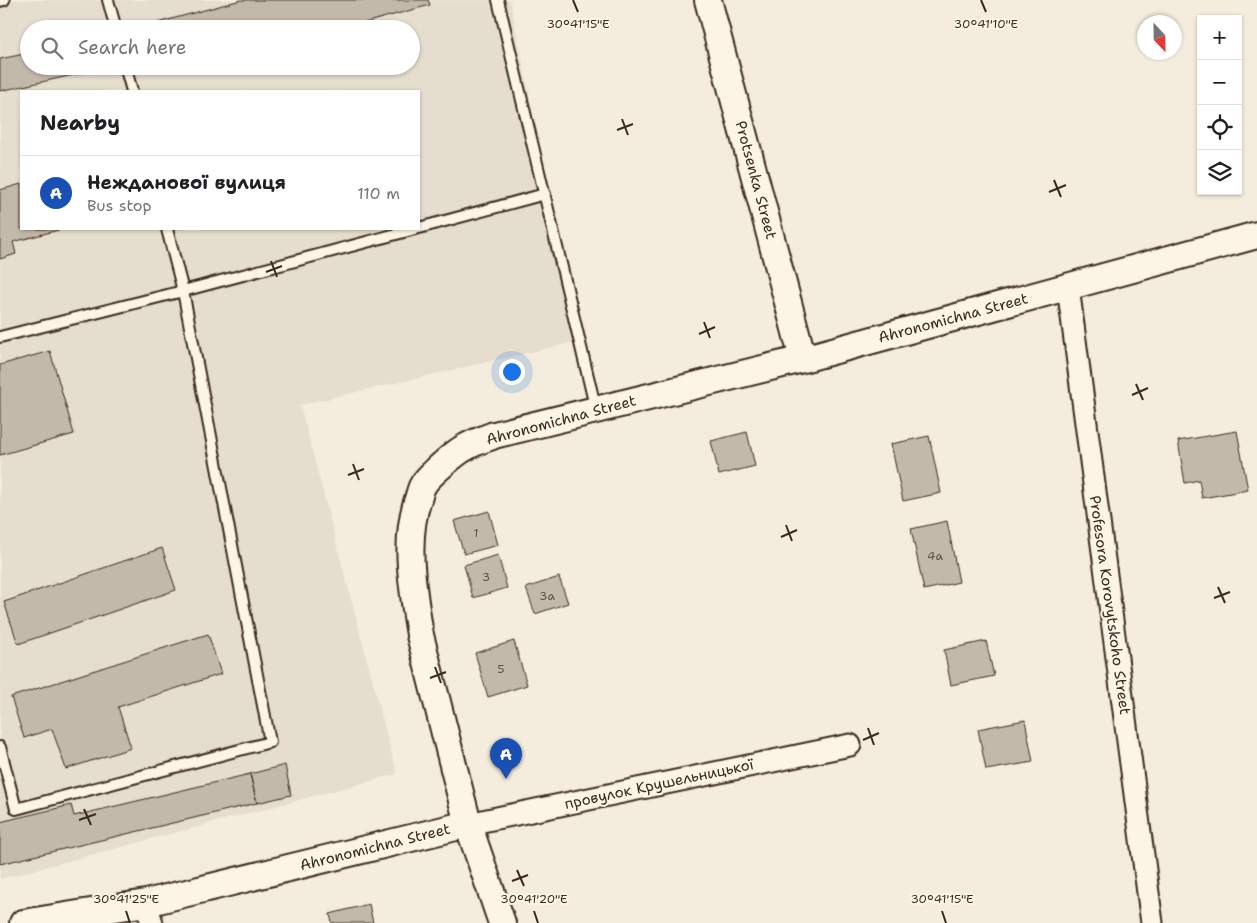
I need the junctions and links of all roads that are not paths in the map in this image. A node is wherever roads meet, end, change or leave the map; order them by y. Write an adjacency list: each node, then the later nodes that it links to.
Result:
1 (4, 0): 5 (lane)
2 (108, 0): 6 (lane)
3 (498, 0): 9 (lane)
4 (708, 0): 17 (street, Protsenka Street)
5 (0, 1)
6 (114, 20)
7 (128, 75): 8 (lane)
8 (132, 90)
9 (545, 194): 10 (lane); 18 (lane)
10 (420, 227)
11 (167, 230): 15 (lane)
12 (410, 230): 15 (lane)
13 (1257, 235): 14 (street, Ahronomichna Street)
14 (1068, 287): 17 (street, Ahronomichna Street); 25 (street, Profesora Korovytskoho Street)
15 (183, 291): 16 (lane); 20 (lane)
16 (0, 336)
17 (803, 359): 18 (street, Ahronomichna Street)
18 (596, 410): 21 (street, Ahronomichna Street)
19 (850, 745): 21 (street, провулок Крушельницької)
20 (0, 747)
21 (468, 824): 22 (street, Ahronomichna Street); 24 (street)
22 (149, 913): 23 (street, Ahronomichna Street)
23 (23, 923)
24 (502, 923)
25 (1152, 923)

